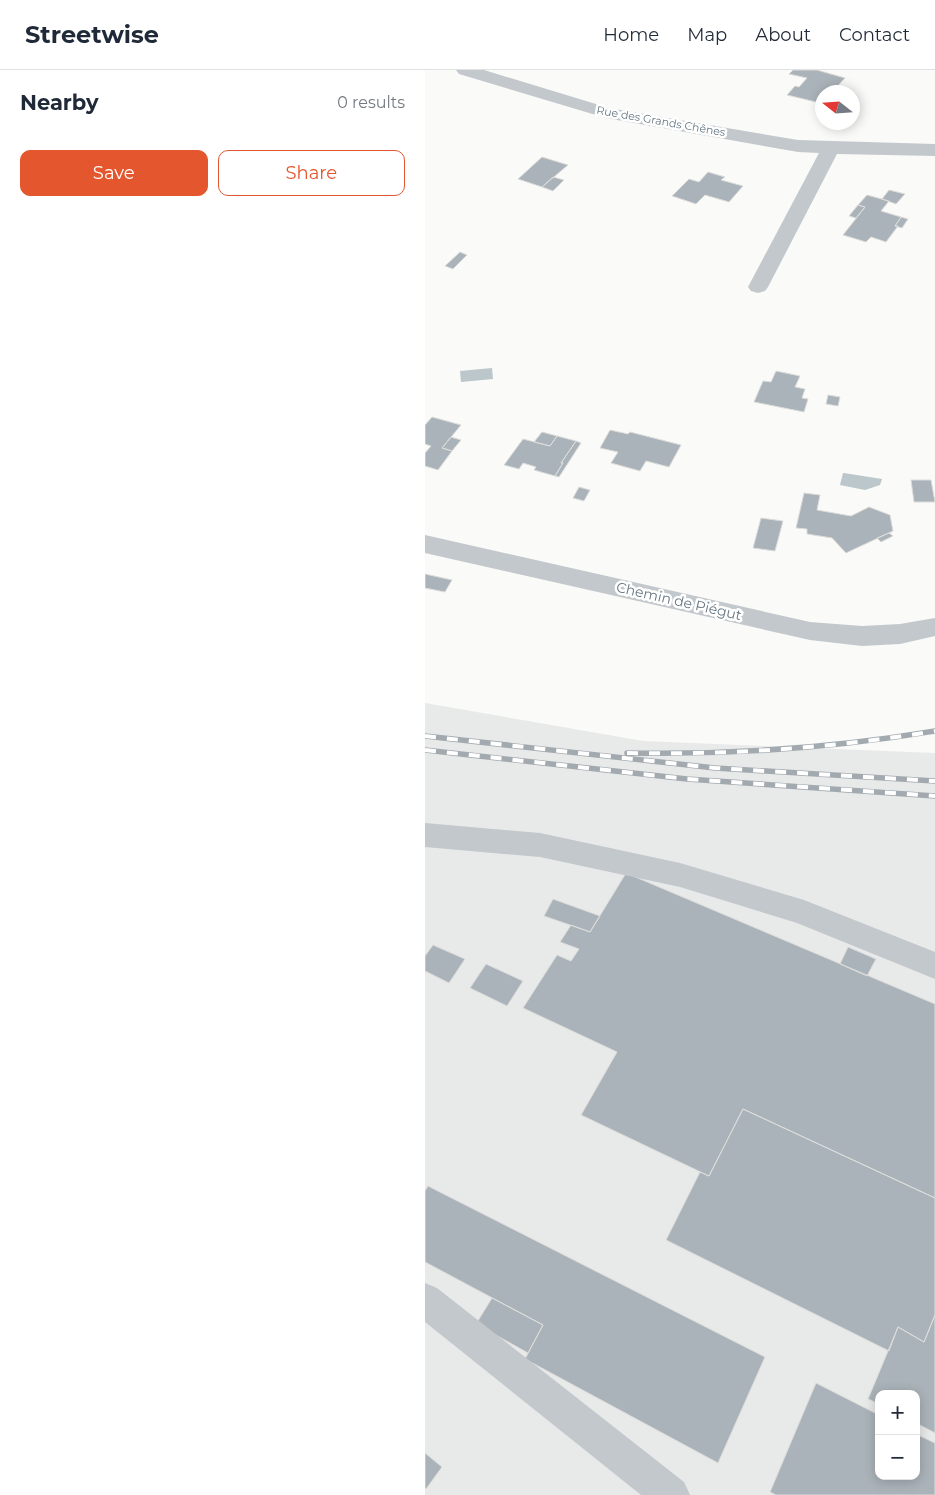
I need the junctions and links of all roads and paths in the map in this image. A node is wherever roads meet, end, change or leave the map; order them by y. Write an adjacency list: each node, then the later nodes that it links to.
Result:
1 (465, 70): 2 (street, Rue des Grands Chênes)
2 (831, 148): 3 (street, Rue des Grands Chênes); 4 (street)
3 (935, 150)
4 (758, 287)
5 (425, 544): 6 (street, Chemin de Piégut)
6 (935, 627)
7 (425, 834): 8 (street)
8 (935, 966)
9 (425, 1300): 10 (street)
10 (671, 1495)

